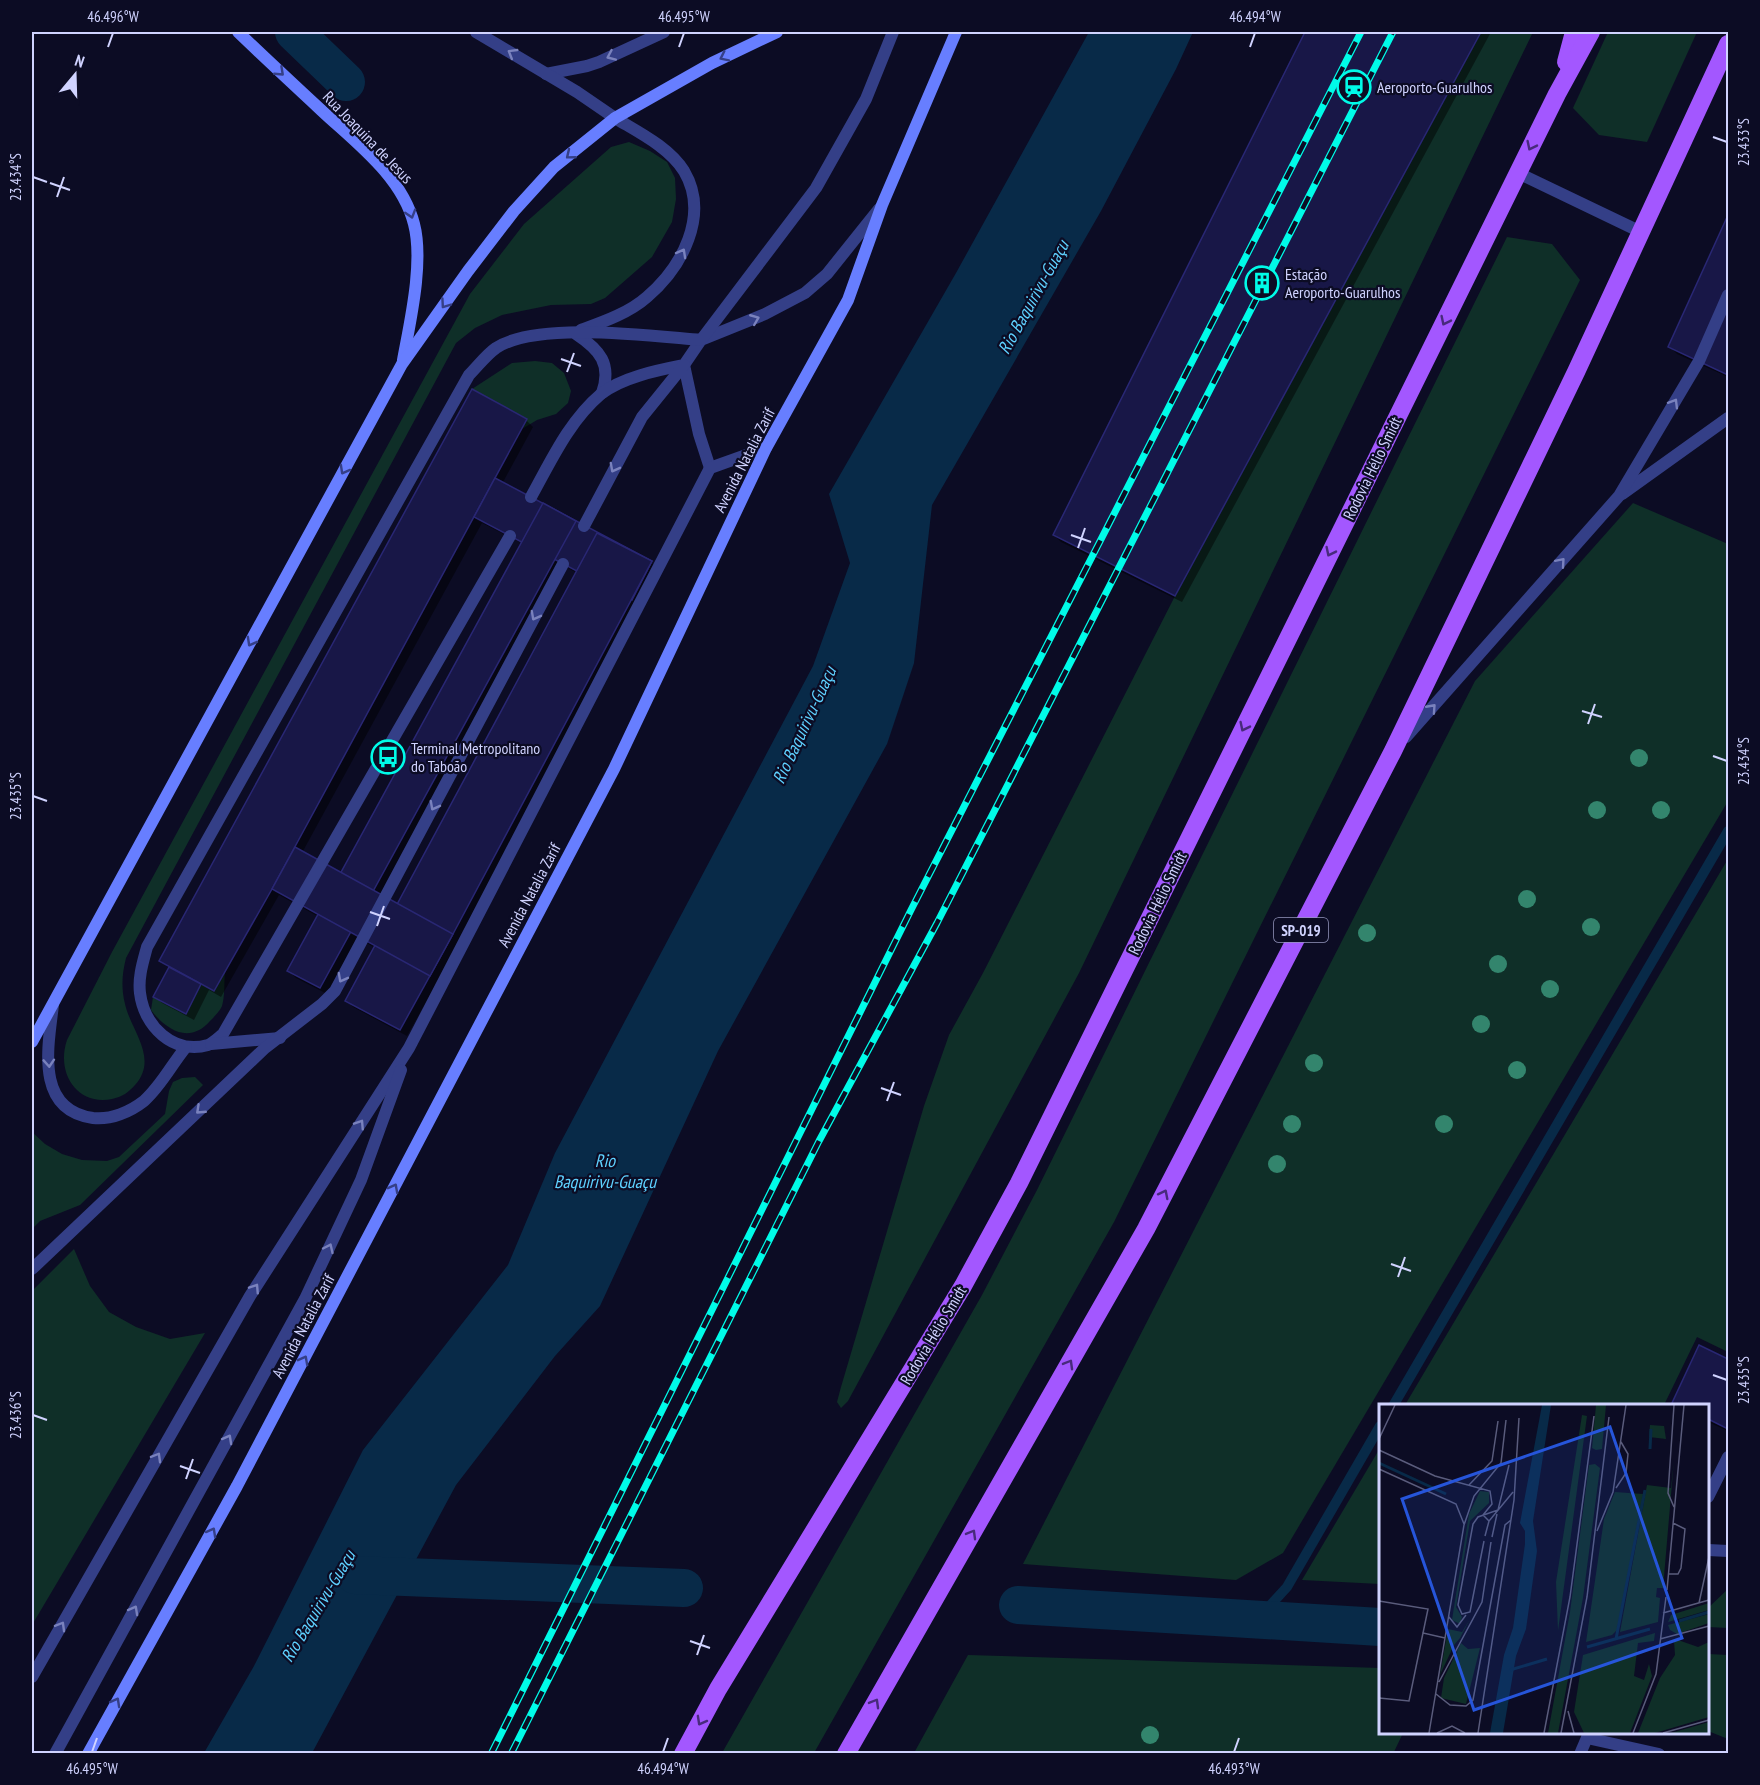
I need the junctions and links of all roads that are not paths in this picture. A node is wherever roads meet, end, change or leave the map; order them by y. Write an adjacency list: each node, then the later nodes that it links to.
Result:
1 (238, 32): 21 (main road, Rua Joaquina de Jesus, one-way to 21)
2 (476, 32): 11 (street, one-way to 2)
3 (664, 32): 11 (street, one-way to 11)
4 (777, 32): 14 (main road, one-way to 14)
5 (892, 32): 20 (street)
6 (956, 32): 16 (main road, Avenida Natalia Zarif)
7 (1574, 32): 13 (main road)
8 (1591, 32): 13 (main road, Rodovia Hélio Smidt)
9 (1728, 44): 12 (main road, SP-019)
10 (1728, 62): 12 (main road)
11 (546, 74): 14 (street)
12 (1712, 82): 17 (main road, SP-019)
13 (1557, 94): 15 (main road, Rodovia Hélio Smidt, one-way to 15)
14 (615, 118): 19 (street, one-way to 14); 21 (main road, one-way to 21)
15 (1518, 173): 17 (street); 48 (main road, Rodovia Hélio Smidt, one-way to 48)
16 (882, 205): 20 (street, one-way to 16); 25 (main road, Avenida Natalia Zarif)
17 (1641, 232): 32 (main road, SP-019)
18 (1728, 296): 27 (street, one-way to 18)
19 (575, 333): 20 (street); 23 (street); 37 (street)
20 (700, 340): 22 (street)
21 (402, 364): 33 (main road, one-way to 33)
22 (684, 365): 23 (street); 26 (street); 29 (street, one-way to 29)
23 (602, 393): 28 (street)
24 (1728, 418): 27 (street)
25 (766, 448): 26 (street); 47 (main road, Avenida Natalia Zarif, one-way to 25)
26 (710, 468): 38 (street)
27 (1619, 496): 32 (street, one-way to 27)
28 (531, 497)
29 (584, 526)
30 (510, 536): 36 (street)
31 (563, 564): 34 (street, one-way to 34)
32 (1393, 751): 49 (main road, SP-019, one-way to 32)
33 (53, 1005): 35 (main road); 37 (street, one-way to 37)
34 (281, 1038): 36 (street); 39 (street, one-way to 39)
35 (32, 1042)
36 (210, 1045): 37 (street)
37 (186, 1047)
38 (409, 1048): 44 (street, one-way to 38); 46 (street, one-way to 38)
39 (32, 1269)
40 (1728, 1457): 41 (street)
41 (1709, 1493)
42 (1709, 1550): 43 (street)
43 (1728, 1551)
44 (32, 1677)
45 (1588, 1735): 50 (street); 51 (street)
46 (55, 1754)
47 (88, 1754)
48 (683, 1754)
49 (846, 1754)
50 (1580, 1754)
51 (1659, 1754)

